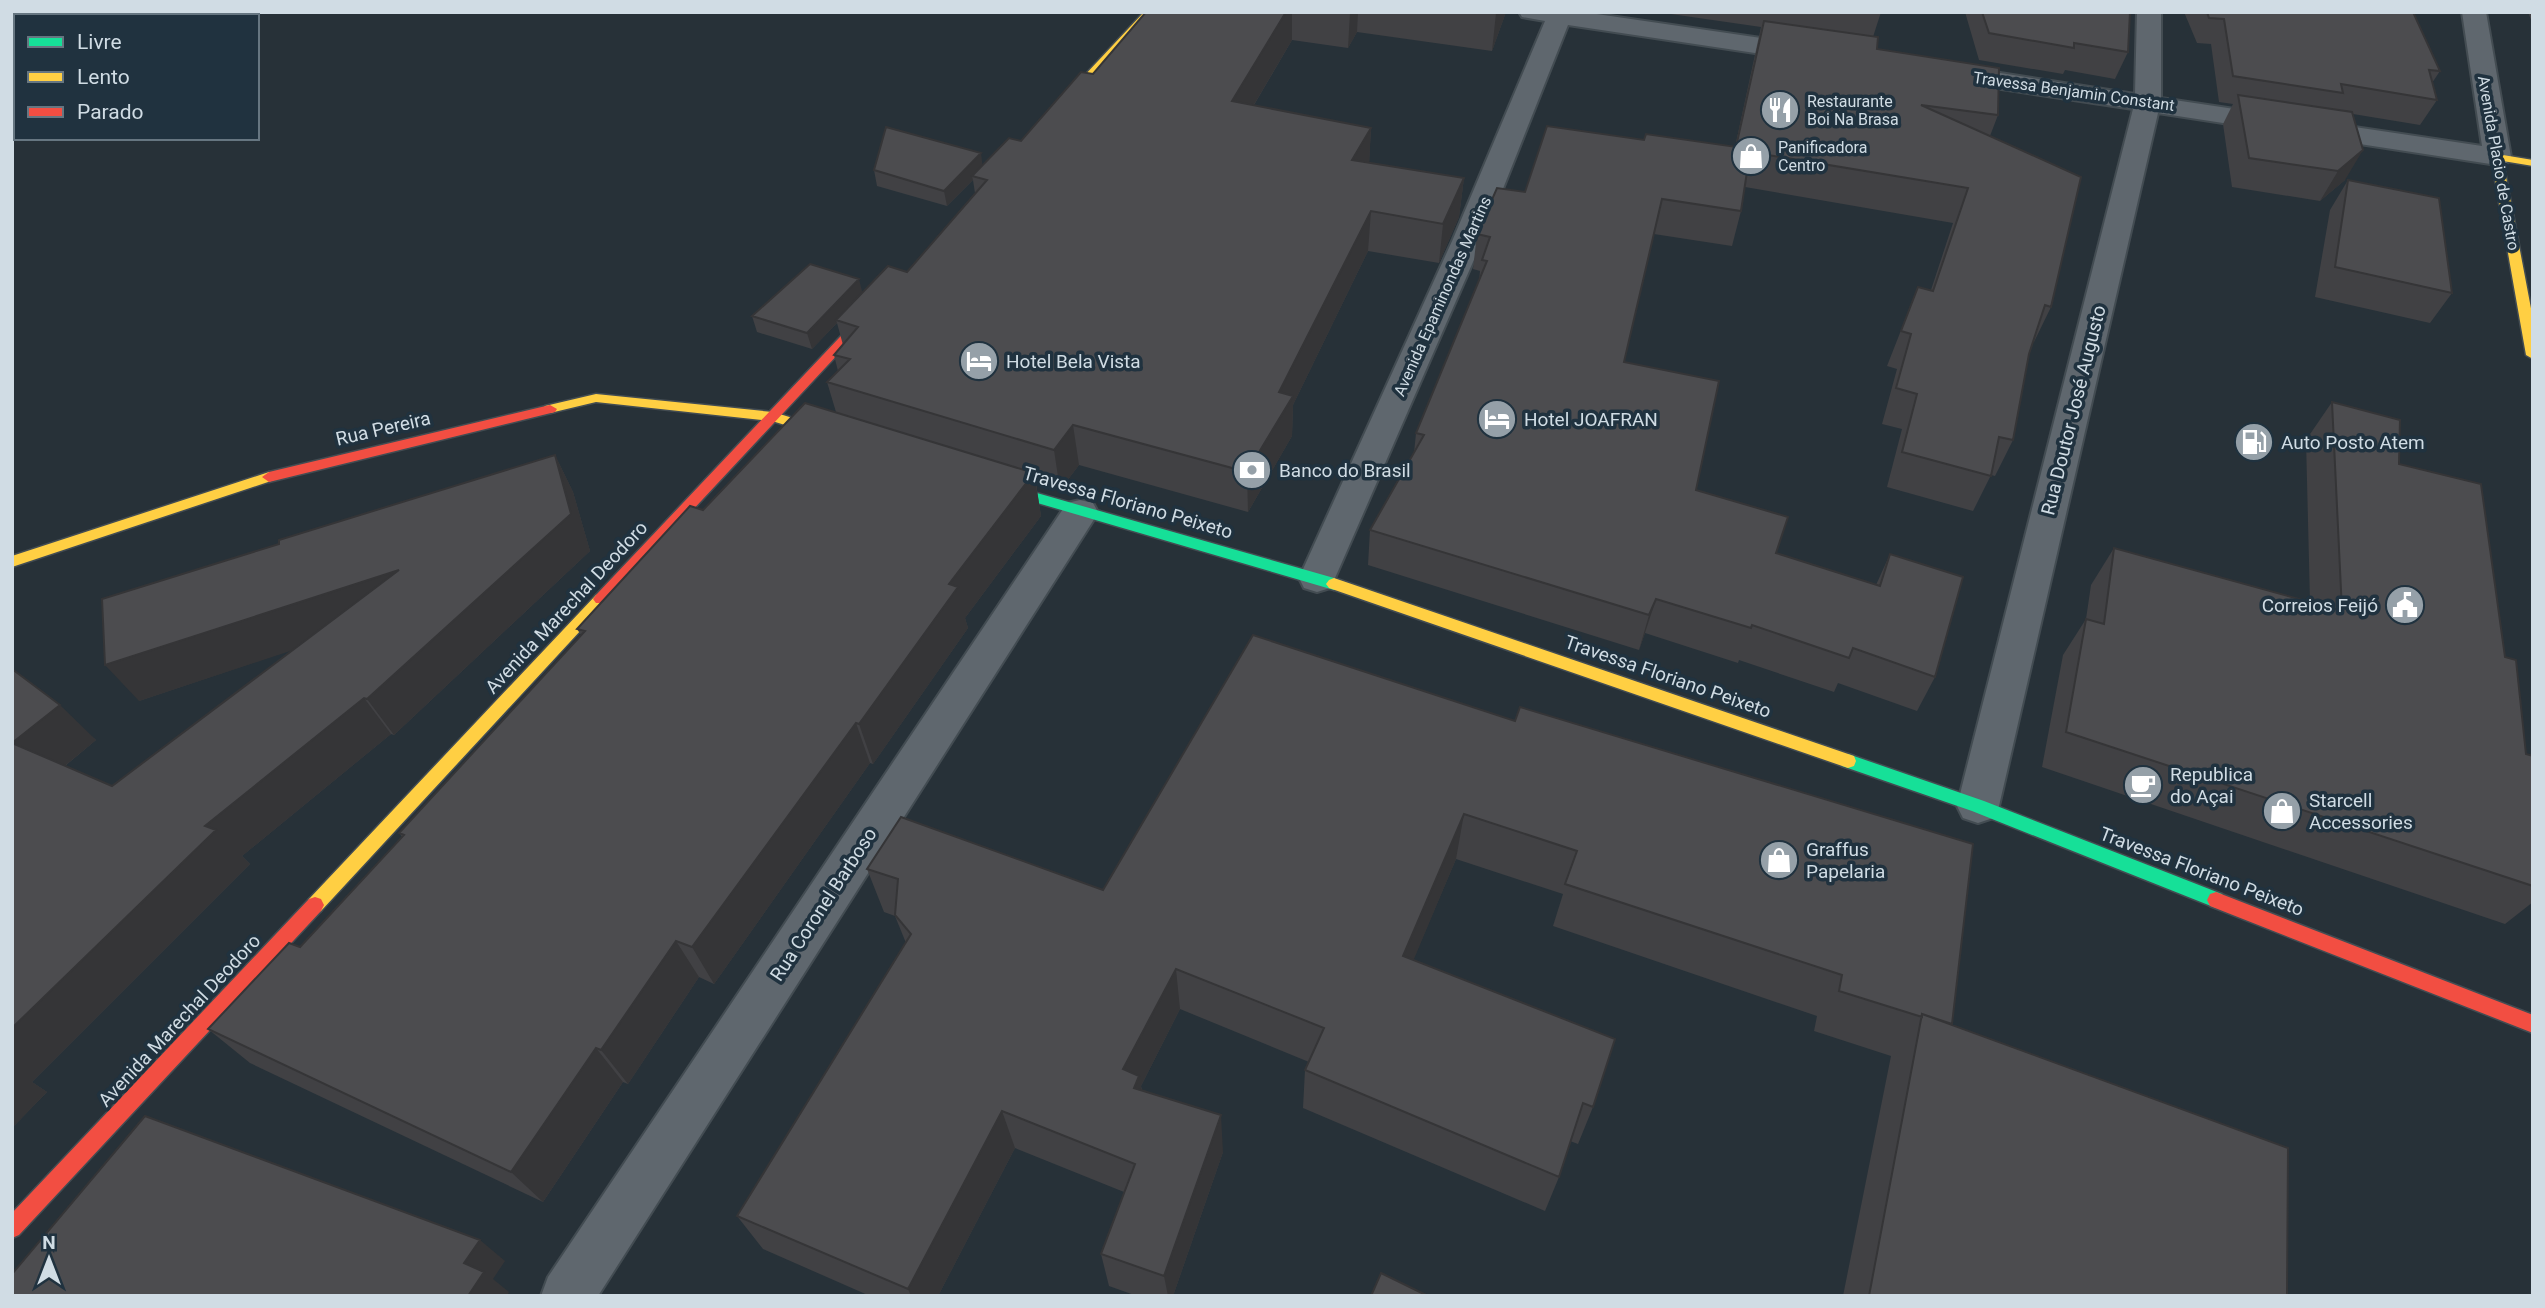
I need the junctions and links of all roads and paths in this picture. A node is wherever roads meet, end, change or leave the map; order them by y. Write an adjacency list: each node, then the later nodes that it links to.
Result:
1 (1150, 12): 8 (main road)
2 (2149, 12): 7 (street, Rua Doutor José Augusto)
3 (2474, 12): 9 (street, Avenida Placio de Castro)
4 (1550, 14): 5 (street); 18 (street, Avenida Epaminondas Martins)
5 (1833, 56)
6 (1929, 70): 7 (street, Travessa Benjamin Constant)
7 (2148, 102): 9 (street, Travessa Benjamin Constant); 19 (street, Rua Doutor José Augusto)
8 (1046, 123)
9 (2497, 157): 10 (main road, Travessa Benjamin Constant); 12 (main road, Avenida Placio de Castro)
10 (2533, 163)
11 (886, 295): 13 (main road, Avenida Marechal Deodoro)
12 (2533, 355)
13 (773, 416): 14 (main road); 17 (main road, Rua Pereira); 21 (main road, Avenida Marechal Deodoro)
14 (853, 442)
15 (973, 479): 16 (main road, Travessa Floriano Peixeto)
16 (1080, 512): 18 (main road, Travessa Floriano Peixeto); 22 (street, Rua Coronel Barboso)
17 (12, 562)
18 (1317, 578): 19 (main road, Travessa Floriano Peixeto)
19 (1978, 806): 20 (main road, Travessa Floriano Peixeto)
20 (2533, 1024)
21 (12, 1228)
22 (567, 1296)

